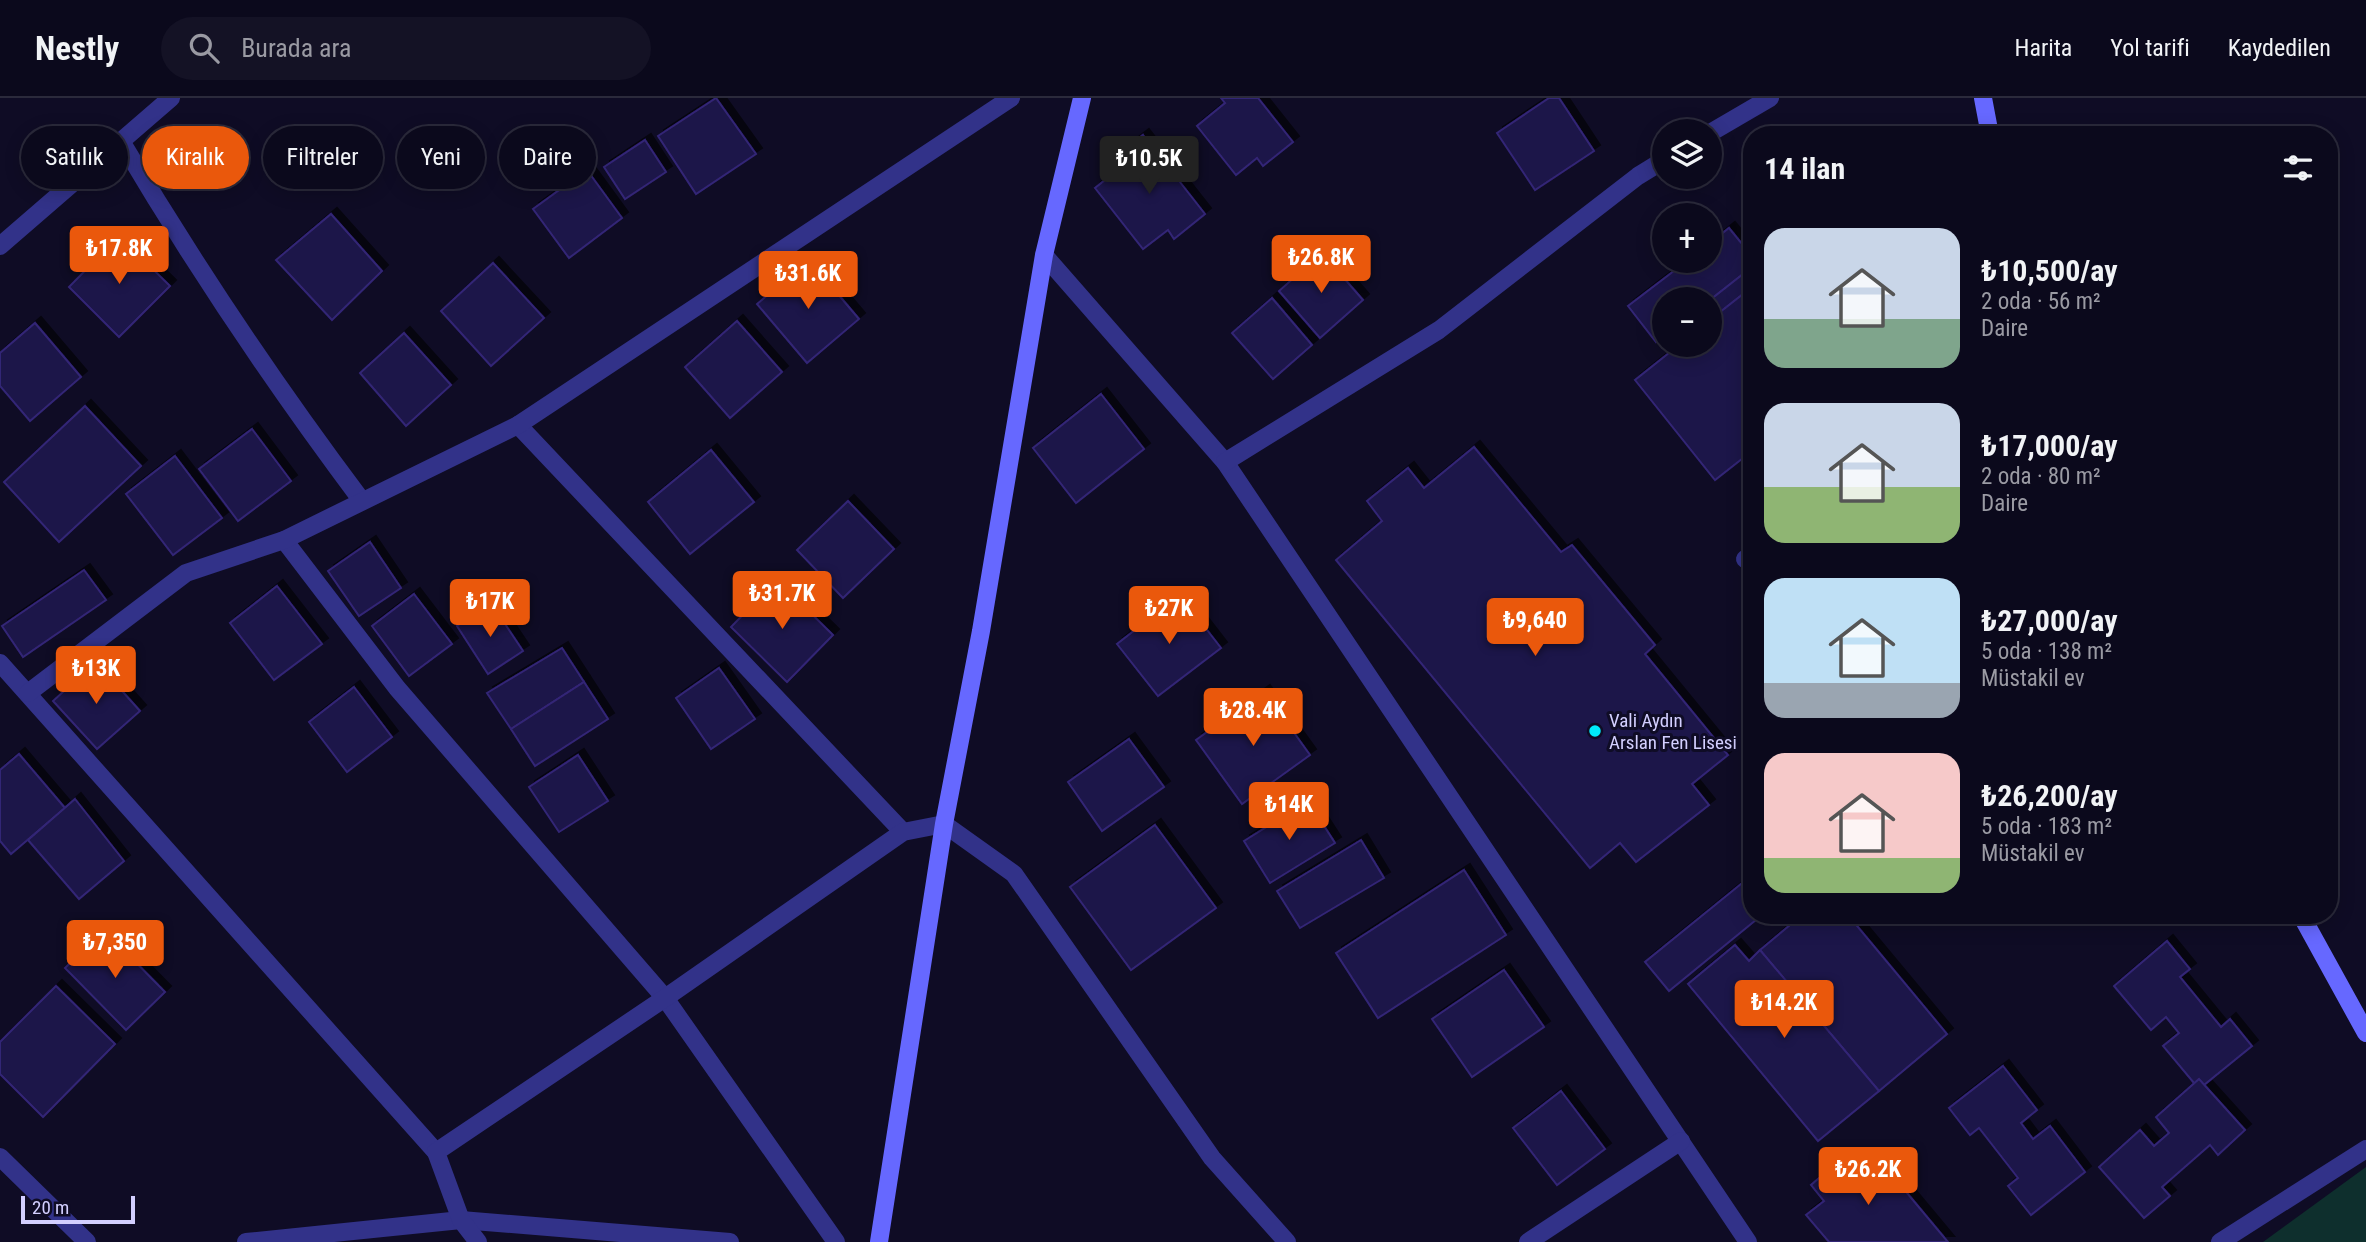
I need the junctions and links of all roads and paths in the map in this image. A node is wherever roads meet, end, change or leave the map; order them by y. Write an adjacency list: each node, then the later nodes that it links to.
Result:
1 (171, 98): 9 (street)
2 (1011, 98): 6 (street)
3 (1082, 98): 14 (street)
4 (1770, 98): 8 (street)
5 (1983, 98): 7 (street)
6 (987, 105): 15 (street)
7 (1988, 126)
8 (1722, 127)
9 (128, 135)
10 (128, 153): 17 (street)
11 (1652, 167): 16 (street)
12 (66, 189): 13 (street)
13 (0, 246)
14 (1044, 255): 16 (street); 21 (street)
15 (517, 425): 17 (street); 22 (street)
16 (1225, 462): 26 (street)
17 (362, 502): 18 (street)
18 (284, 540): 20 (street); 24 (street)
19 (0, 663): 20 (street)
20 (27, 693): 28 (street)
21 (944, 824): 22 (street); 36 (street); 37 (street)
22 (903, 832): 24 (street)
23 (2306, 924): 25 (street)
24 (666, 998): 28 (street); 35 (street)
25 (2366, 1033)
26 (1681, 1141): 38 (street); 39 (street)
27 (2366, 1149): 40 (street)
28 (436, 1152): 30 (street)
29 (0, 1157): 31 (street)
30 (461, 1220): 32 (street); 33 (street); 34 (street)
31 (87, 1242)
32 (246, 1242)
33 (478, 1242)
34 (730, 1242)
35 (836, 1242)
36 (879, 1242)
37 (1287, 1242)
38 (1528, 1242)
39 (1748, 1242)
40 (2220, 1242)

